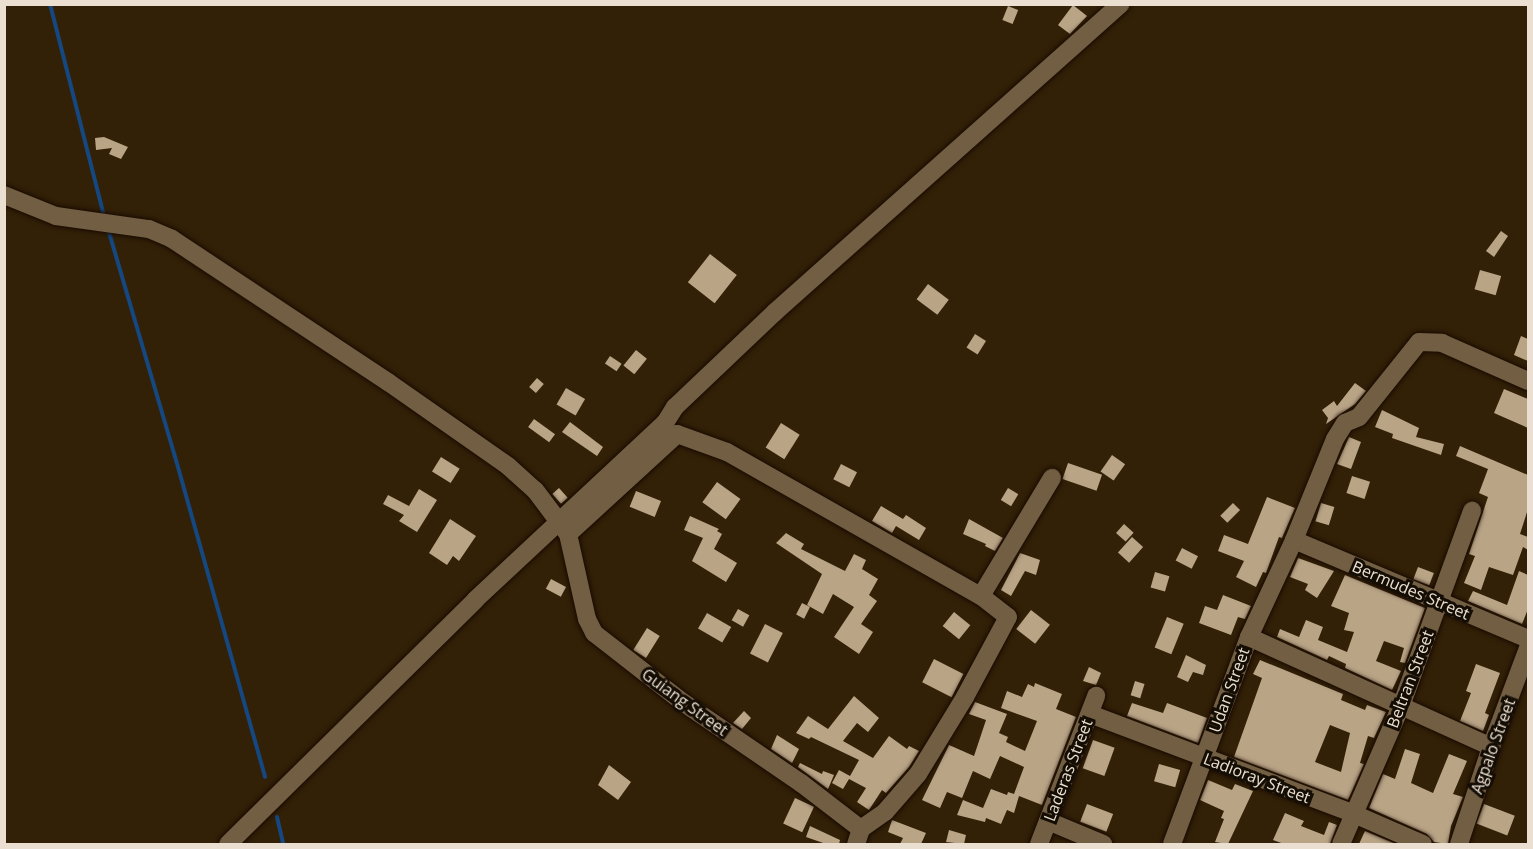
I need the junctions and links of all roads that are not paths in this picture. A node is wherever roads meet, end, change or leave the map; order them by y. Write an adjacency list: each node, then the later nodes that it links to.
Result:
1 (1121, 4): 4 (street)
2 (4, 195): 7 (street)
3 (1528, 381): 8 (street, Udan Street)
4 (671, 428): 7 (street); 9 (street)
5 (1052, 478): 9 (street)
6 (1472, 512): 10 (street, Beltran Street)
7 (563, 527): 21 (street, Guiang Street); 22 (street)
8 (1294, 540): 10 (street, Bermudes Street); 11 (street, Udan Street)
9 (981, 596): 21 (street)
10 (1440, 603): 12 (street, Bermudes Street); 15 (street, Beltran Street)
11 (1249, 637): 15 (street); 18 (street, Udan Street)
12 (1528, 639)
13 (1528, 648): 17 (street, Agpalo Street)
14 (1096, 696): 16 (street, Laderas Street)
15 (1401, 706): 17 (street); 19 (street, Beltran Street)
16 (1090, 714): 18 (street, Ladioray Street); 20 (street, Laderas Street)
17 (1491, 747): 28 (street, Agpalo Street)
18 (1204, 758): 19 (street, Ladioray Street); 25 (street, Udan Street)
19 (1354, 814): 26 (street, Beltran Street); 27 (street, Ladioray Street)
20 (1048, 821): 23 (street, Laderas Street); 24 (street)
21 (858, 837)
22 (228, 844)
23 (1039, 844)
24 (1103, 844)
25 (1172, 844)
26 (1341, 844)
27 (1423, 844)
28 (1458, 844)

